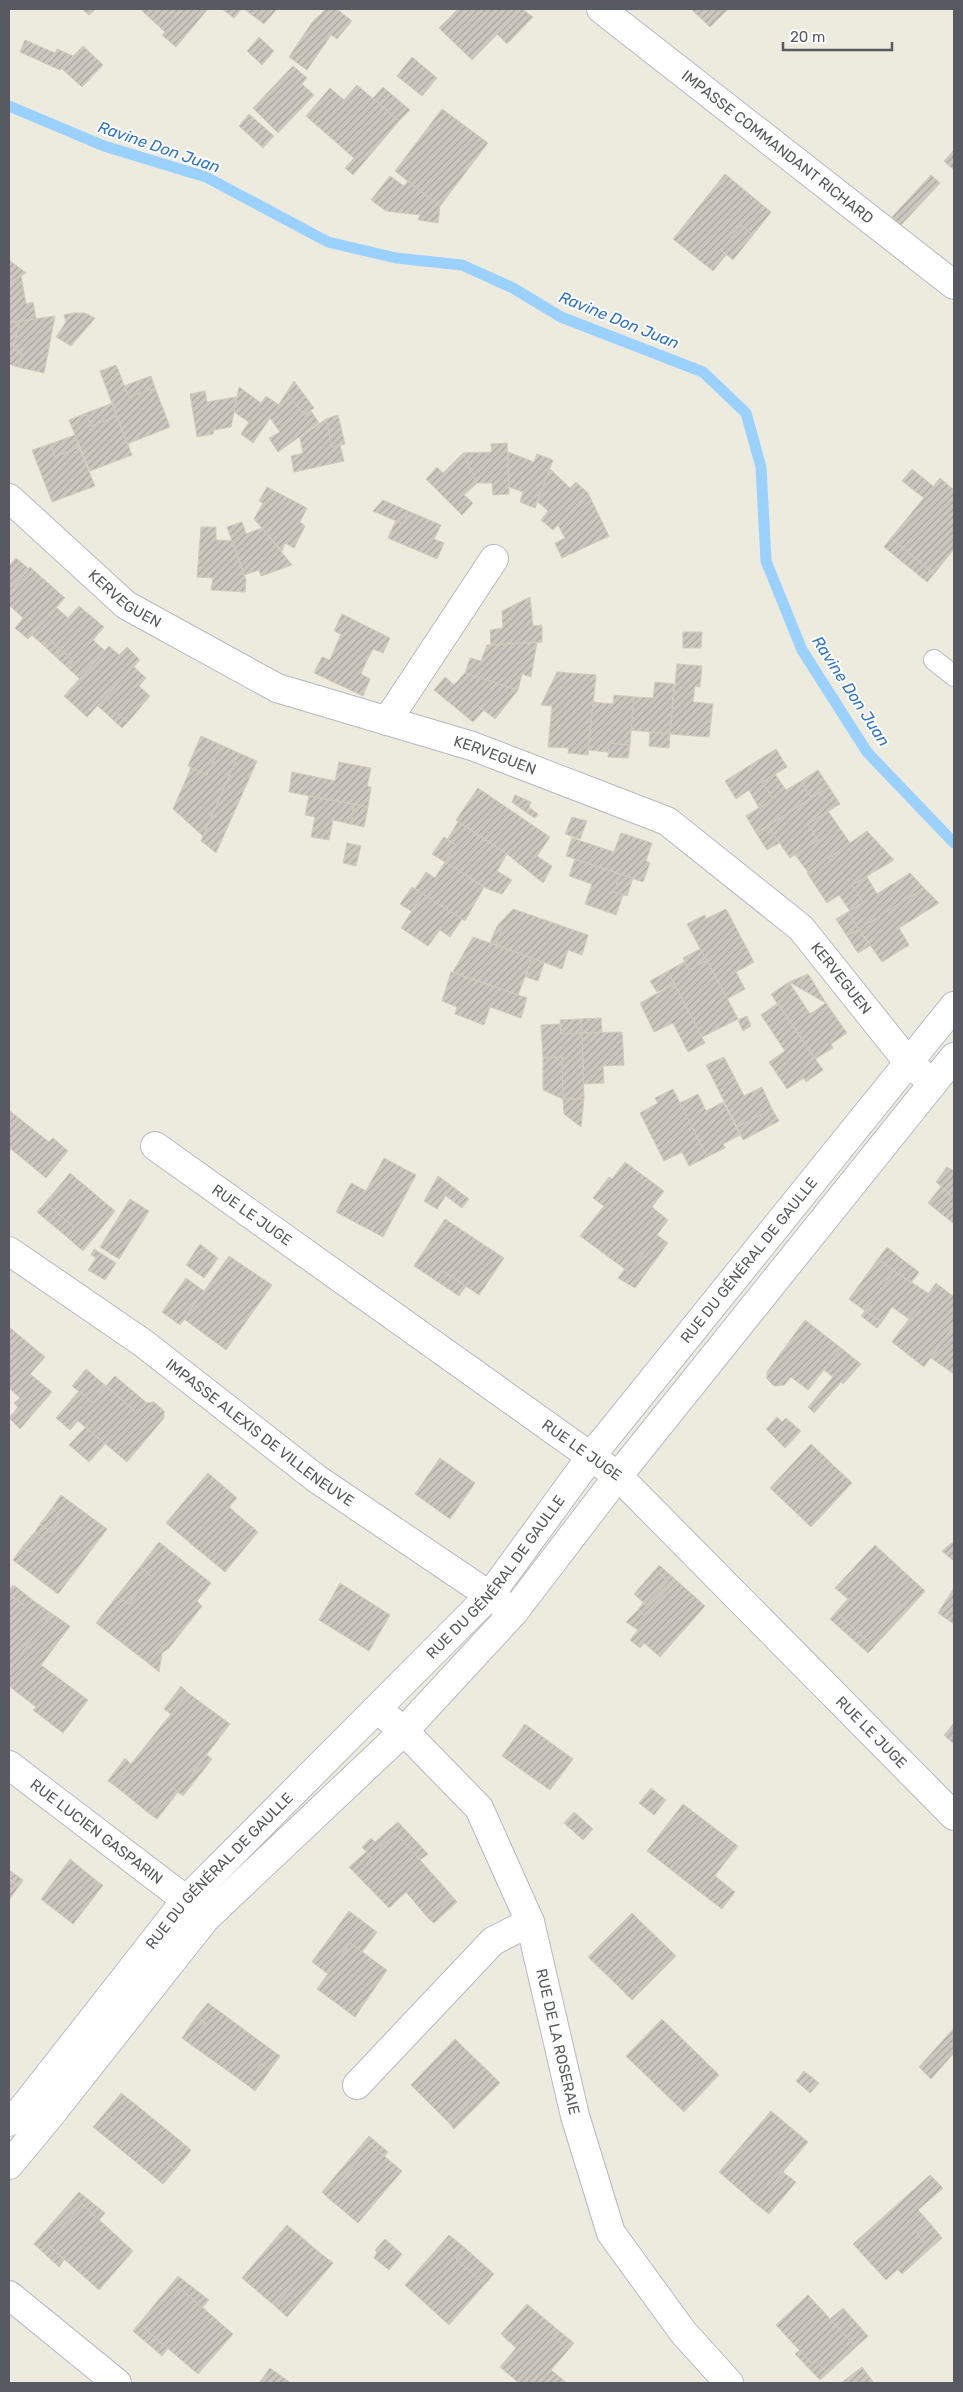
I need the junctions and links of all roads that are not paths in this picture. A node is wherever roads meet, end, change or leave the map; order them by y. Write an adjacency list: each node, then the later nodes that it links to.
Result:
1 (601, 9): 2 (street, IMPASSE COMMANDANT RICHARD)
2 (954, 285)
3 (9, 498): 7 (street, KERVEGUEN)
4 (494, 559): 7 (street)
5 (934, 660): 6 (lane)
6 (954, 676)
7 (387, 721): 10 (street, KERVEGUEN)
8 (954, 1006): 10 (street, RUE DU GÉNÉRAL DE GAULLE)
9 (954, 1056): 11 (street, RUE DU GÉNÉRAL DE GAULLE)
10 (908, 1062): 11 (street, KERVEGUEN); 14 (street, RUE DU GÉNÉRAL DE GAULLE)
11 (933, 1083): 15 (street, RUE DU GÉNÉRAL DE GAULLE)
12 (156, 1146): 14 (street, RUE LE JUGE)
13 (9, 1251): 16 (street, IMPASSE ALEXIS DE VILLENEUVE)
14 (592, 1455): 15 (street, RUE LE JUGE); 16 (street, RUE DU GÉNÉRAL DE GAULLE)
15 (618, 1476): 17 (street, RUE DU GÉNÉRAL DE GAULLE); 21 (street, RUE LE JUGE)
16 (490, 1595): 17 (street, IMPASSE ALEXIS DE VILLENEUVE); 18 (street, RUE DU GÉNÉRAL DE GAULLE)
17 (514, 1612): 19 (street, RUE DU GÉNÉRAL DE GAULLE)
18 (377, 1709): 19 (street, RUE DE LA ROSERAIE); 22 (street, RUE DU GÉNÉRAL DE GAULLE)
19 (404, 1730): 23 (street, RUE DU GÉNÉRAL DE GAULLE); 24 (street, RUE DE LA ROSERAIE)
20 (9, 1765): 22 (street, RUE LUCIEN GASPARIN)
21 (954, 1816)
22 (186, 1900): 23 (street, RUE LUCIEN GASPARIN); 26 (street, RUE DU GÉNÉRAL DE GAULLE)
23 (206, 1918): 27 (street, RUE DU GÉNÉRAL DE GAULLE)
24 (530, 1922): 25 (street); 30 (street, RUE DE LA ROSERAIE)
25 (357, 2084)
26 (9, 2122)
27 (9, 2165)
28 (9, 2295): 29 (street)
29 (117, 2383)
30 (728, 2383)

